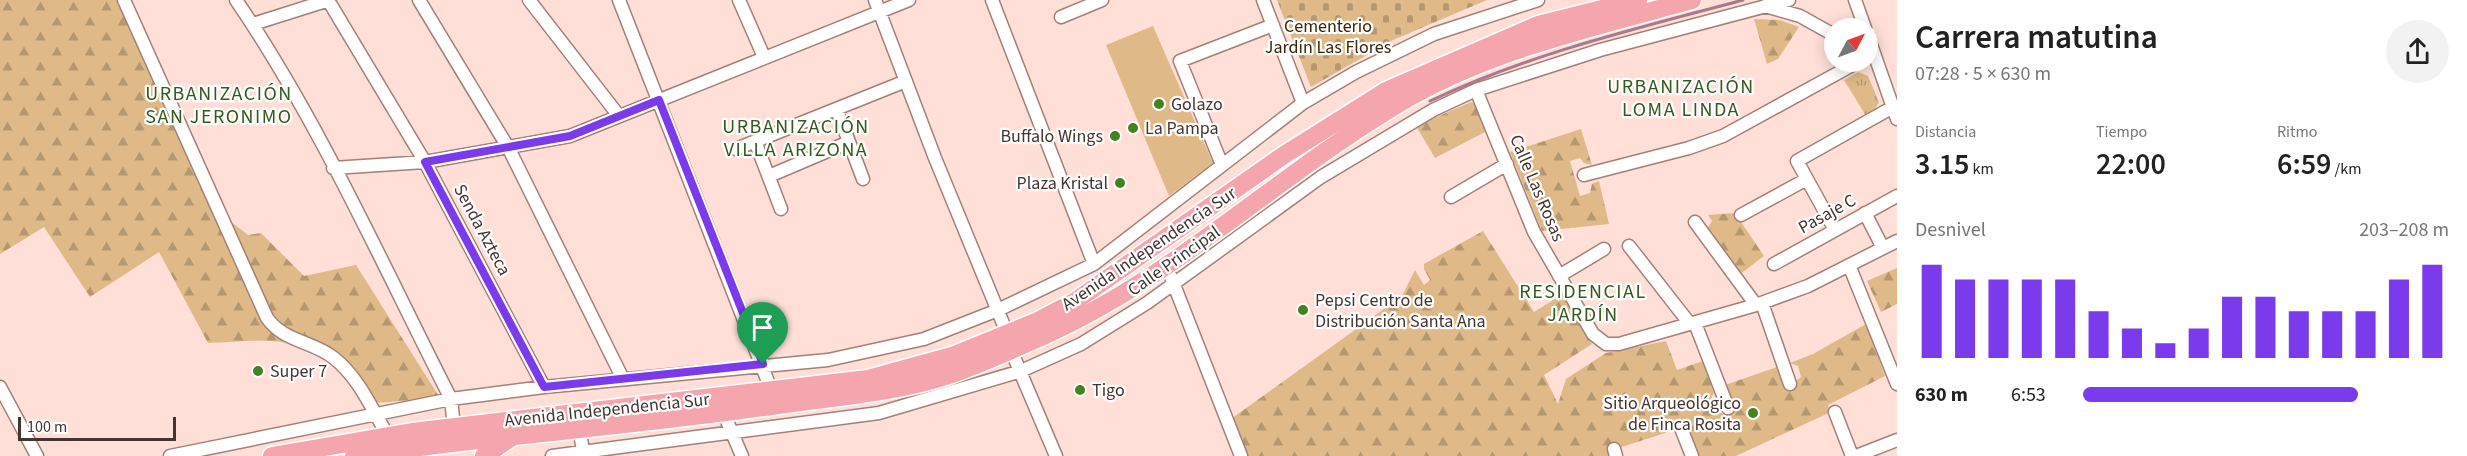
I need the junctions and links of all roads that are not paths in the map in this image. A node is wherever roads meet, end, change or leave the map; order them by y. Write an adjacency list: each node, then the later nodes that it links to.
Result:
1 (124, 0): 81 (street)
2 (236, 0): 21 (street)
3 (328, 0): 21 (street); 39 (street, Senda Azteca)
4 (419, 0): 36 (street)
5 (529, 0): 33 (street)
6 (619, 0): 29 (street)
7 (739, 0): 24 (street)
8 (909, 0): 17 (street)
9 (992, 0): 59 (street)
10 (1102, 0): 19 (street)
11 (1263, 0): 22 (street)
12 (1538, 0): 30 (street)
13 (1638, 0): 68 (highway, Avenida Independencia Sur)
14 (1692, 0): 38 (highway, Avenida Independencia Sur)
15 (1789, 0): 18 (street, Calle Principal)
16 (1855, 0): 20 (street)
17 (877, 6): 24 (street); 27 (street)
18 (1764, 6): 23 (street); 28 (street, Calle Principal)
19 (1061, 17)
20 (1861, 18)
21 (253, 24): 42 (street)
22 (1273, 26): 30 (street); 41 (street)
23 (1824, 29)
24 (764, 57): 29 (street)
25 (1840, 72): 44 (street)
26 (1877, 72): 32 (street)
27 (906, 81): 31 (street); 66 (street)
28 (1476, 90): 40 (street, Calle Las Rosas); 45 (street, Calle Principal)
29 (659, 100): 33 (street); 69 (street)
30 (1303, 103): 41 (street)
31 (837, 110): 34 (street); 35 (street)
32 (1895, 113): 47 (street)
33 (619, 116): 36 (street)
34 (755, 141): 37 (street); 43 (street)
35 (849, 142): 43 (street); 46 (street)
36 (509, 149): 39 (street); 71 (street)
37 (736, 149)
38 (1309, 161): 45 (street); 61 (highway, Avenida Independencia Sur)
39 (425, 162): 42 (street); 75 (street, Senda Azteca)
40 (1507, 164): 49 (street); 63 (street, Calle Las Rosas)
41 (1222, 165): 59 (street)
42 (333, 168): 77 (street)
43 (769, 176): 50 (street)
44 (1584, 176)
45 (1321, 177): 64 (street, Calle Principal)
46 (864, 179)
47 (1807, 179): 52 (street); 54 (street)
48 (1897, 196): 51 (street, Pasaje C)
49 (1451, 197)
50 (781, 209)
51 (1865, 213): 54 (street, Pasaje C); 57 (street)
52 (1741, 215)
53 (1695, 222): 65 (street)
54 (1835, 230): 60 (street, Pasaje C)
55 (1897, 241): 57 (street)
56 (1629, 246): 67 (street)
57 (1883, 248): 62 (street)
58 (1604, 249): 63 (street)
59 (1094, 264): 66 (street)
60 (1774, 264)
61 (1168, 265): 64 (street); 68 (highway, Avenida Independencia Sur)
62 (1849, 265): 65 (street); 73 (street)
63 (1559, 276): 67 (street, Calle Las Rosas)
64 (1173, 285): 70 (street, Calle Principal); 93 (street)
65 (1759, 304): 67 (street); 72 (street)
66 (998, 310): 68 (street); 69 (street)
67 (1693, 324): 78 (street)
68 (1009, 341): 70 (street); 76 (highway, Avenida Independencia Sur); 80 (highway, Avenida Independencia Sur)
69 (763, 364): 71 (street); 76 (street)
70 (1021, 371): 89 (street, Calle Principal); 92 (street)
71 (623, 379): 75 (street)
72 (1790, 384)
73 (1897, 384)
74 (0, 387): 94 (street)
75 (544, 387): 77 (street)
76 (772, 392): 82 (highway, Avenida Independencia Sur)
77 (452, 399): 81 (street); 82 (street)
78 (1728, 408)
79 (1834, 412): 102 (street)
80 (724, 414): 83 (highway, Avenida Independencia Sur); 89 (street)
81 (376, 416): 86 (street); 88 (street)
82 (454, 427): 86 (highway, Avenida Independencia Sur)
83 (579, 428): 85 (highway, Avenida Independencia Sur); 91 (street)
84 (1681, 428): 101 (street)
85 (518, 434): 98 (highway, Avenida Independencia Sur); 99 (highway)
86 (387, 436): 97 (highway, Avenida Independencia Sur)
87 (1897, 440): 102 (street)
88 (233, 442): 95 (street); 96 (street)
89 (737, 445): 90 (street, Calle Principal)
90 (647, 451): 91 (street, Calle Principal)
91 (584, 454): 100 (street, Calle Principal)
92 (1052, 455)
93 (1238, 455)
94 (37, 456)
95 (170, 456)
96 (233, 456)
97 (272, 456)
98 (354, 456)
99 (484, 456)
100 (552, 456)
101 (1692, 456)
102 (1855, 456)

